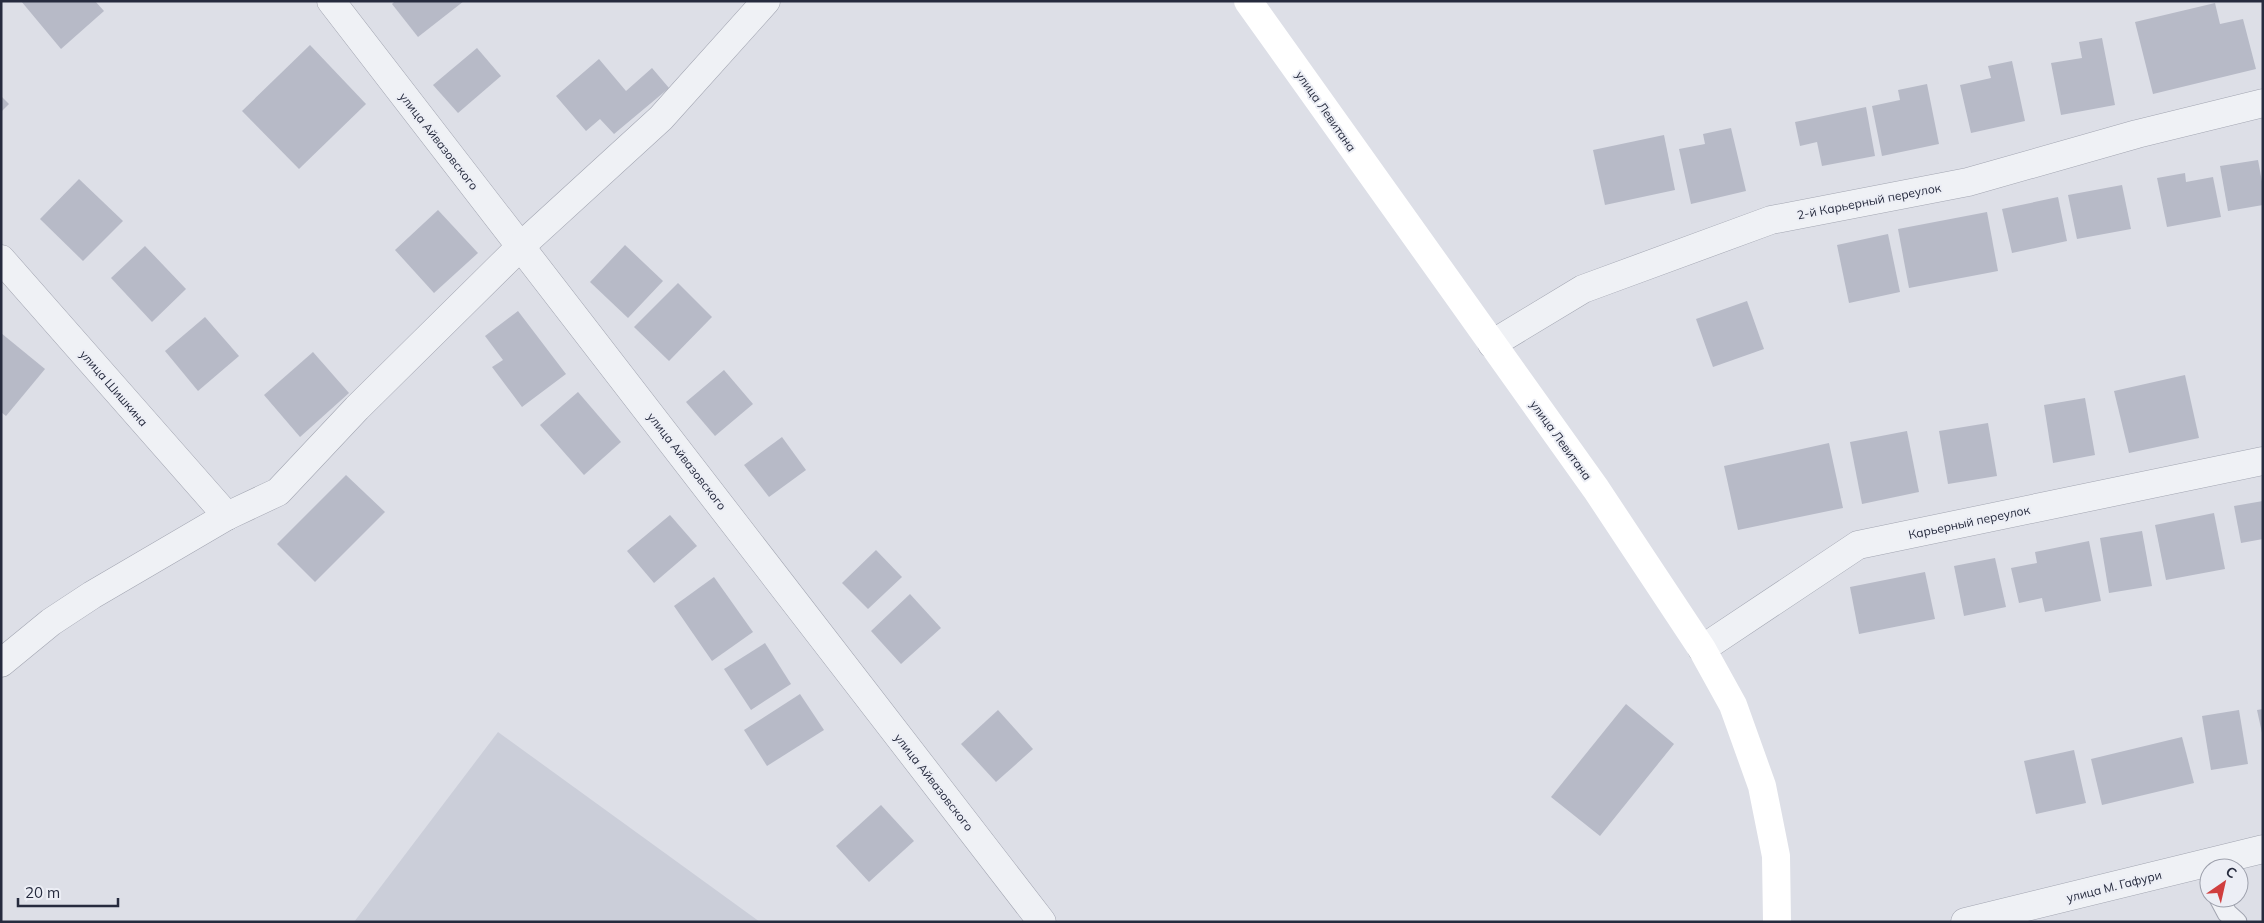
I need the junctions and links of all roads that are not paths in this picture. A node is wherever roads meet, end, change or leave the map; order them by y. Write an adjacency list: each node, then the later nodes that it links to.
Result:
1 (331, 1): 5 (street, улица Айвазовского)
2 (766, 1): 5 (street)
3 (1248, 1): 7 (main road, улица Левитана)
4 (2263, 103): 7 (street, 2-й Карьерный переулок)
5 (521, 246): 9 (street); 16 (street, улица Айвазовского)
6 (1, 259): 9 (street, улица Шишкина)
7 (1492, 344): 10 (main road, улица Левитана)
8 (2263, 461): 10 (street, Карьерный переулок)
9 (227, 516): 11 (street)
10 (1702, 649): 17 (main road, улица Левитана)
11 (1, 663)
12 (2263, 850): 13 (street, улица М. Гафури)
13 (2242, 858)
14 (2199, 873): 18 (street, улица М. Гафури)
15 (2224, 908): 19 (lane)
16 (1042, 922)
17 (1776, 922)
18 (1965, 922)
19 (2237, 922)

